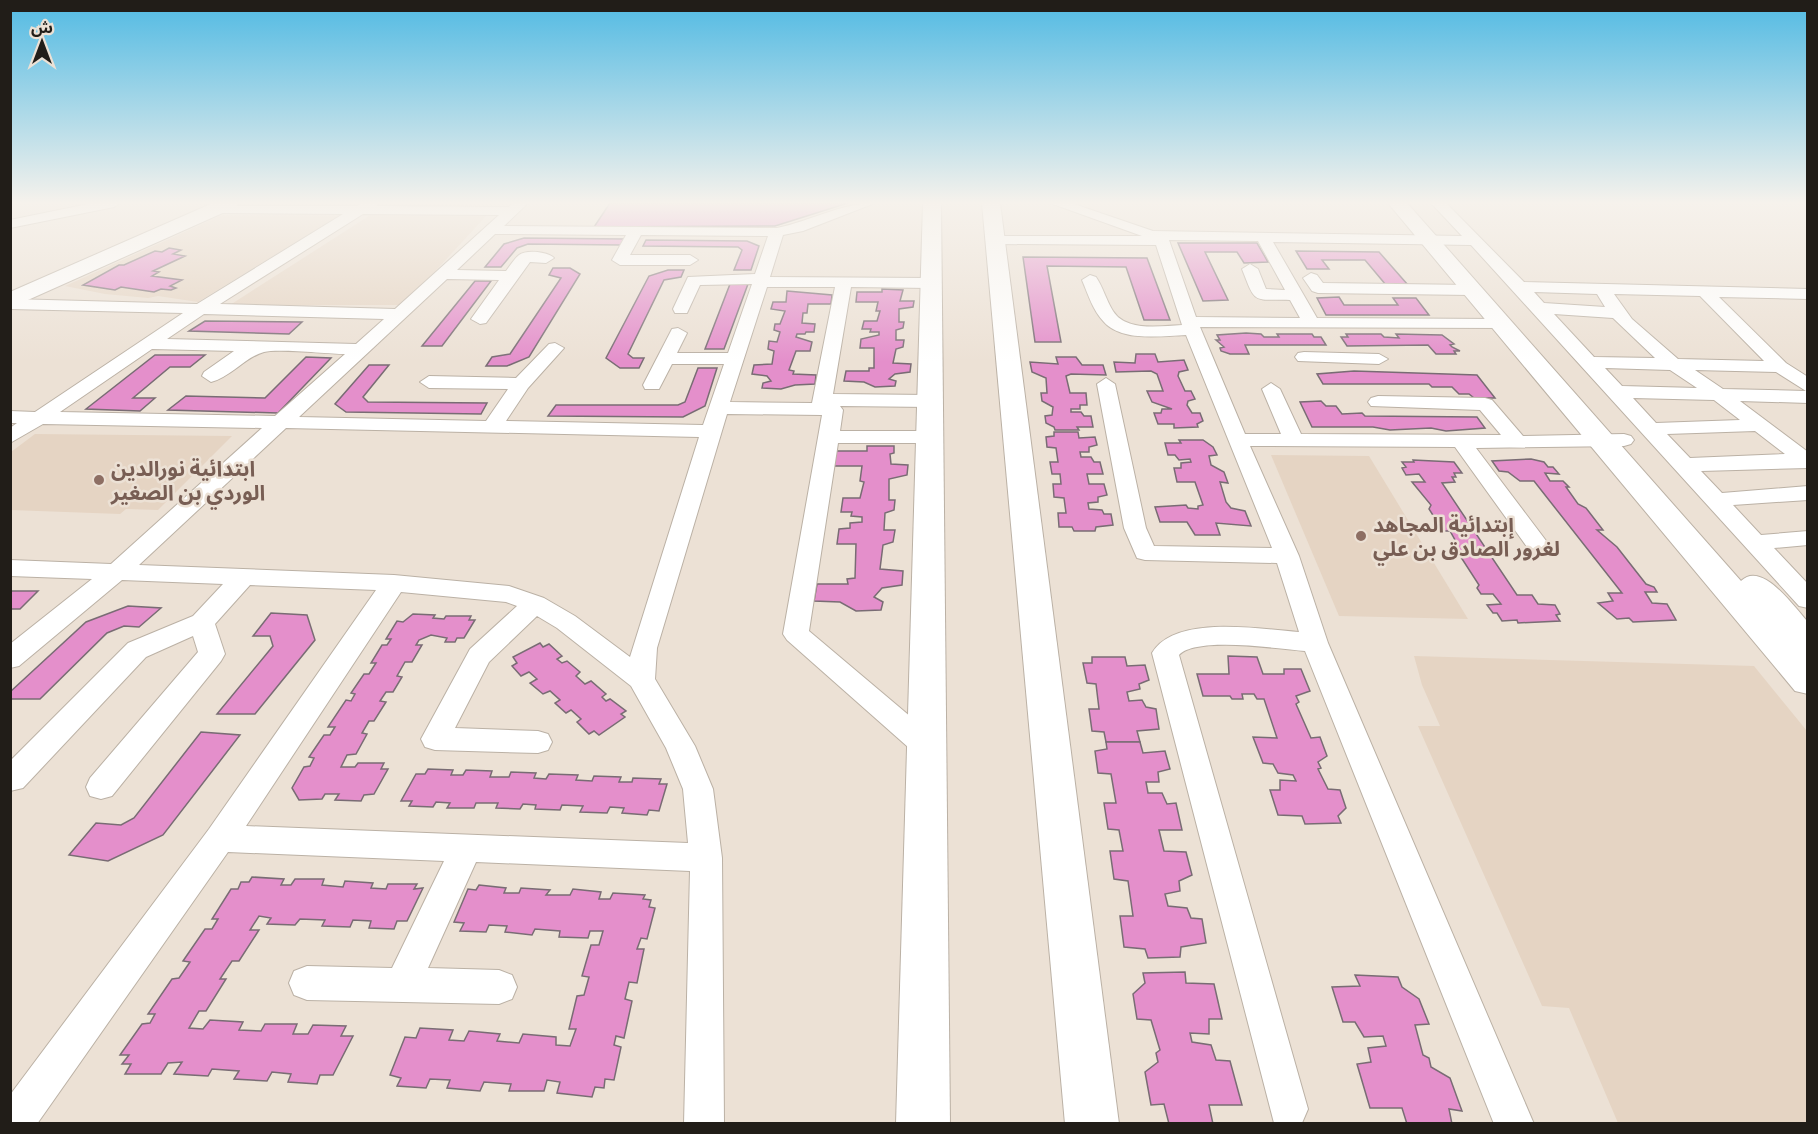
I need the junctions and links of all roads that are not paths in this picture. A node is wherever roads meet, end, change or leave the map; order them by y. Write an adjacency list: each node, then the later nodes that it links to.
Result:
1 (97, 256): 27 (street)
2 (109, 256): 31 (street)
3 (285, 256): 34 (street)
4 (461, 256): 17 (street)
5 (622, 256): 15 (street)
6 (769, 256): 20 (street)
7 (931, 256): 22 (street)
8 (999, 256): 119 (street)
9 (1164, 256): 40 (street)
10 (1274, 256): 30 (street)
11 (1449, 256): 25 (street)
12 (1453, 256): 77 (street)
13 (1490, 256): 24 (street)
14 (546, 258): 18 (street)
15 (690, 260)
16 (1250, 269): 30 (street)
17 (442, 274): 18 (street); 36 (street)
18 (510, 276): 37 (street)
19 (1311, 278): 25 (street)
20 (761, 280): 23 (street); 33 (street); 49 (street)
21 (1090, 280): 40 (street)
22 (931, 283): 23 (street); 66 (street)
23 (844, 284): 68 (street)
24 (1520, 287): 26 (street); 32 (street)
25 (1471, 290): 39 (street)
26 (1604, 291): 28 (street); 35 (street)
27 (10, 292)
28 (1706, 293): 29 (street); 53 (street)
29 (1808, 294)
30 (1296, 295): 38 (street)
31 (10, 302): 34 (street)
32 (1539, 308): 35 (street); 51 (street)
33 (681, 309)
34 (199, 310): 36 (street); 42 (street)
35 (1616, 313): 52 (street)
36 (399, 314): 45 (street)
37 (480, 319)
38 (1317, 324): 39 (street); 40 (street); 48 (street)
39 (1500, 324): 77 (street)
40 (1190, 326): 81 (street)
41 (678, 333): 47 (street)
42 (149, 344): 44 (street); 72 (street)
43 (555, 348): 57 (street)
44 (255, 349): 45 (street); 54 (street); 55 (street)
45 (361, 349): 73 (street)
46 (1304, 357): 48 (street)
47 (665, 358): 49 (street); 59 (street)
48 (1344, 358): 50 (street)
49 (735, 359): 69 (street)
50 (1379, 359)
51 (1587, 362): 52 (street); 62 (street)
52 (1673, 365): 53 (street); 63 (street)
53 (1780, 367): 60 (street)
54 (211, 376)
55 (243, 376)
56 (429, 381): 57 (street)
57 (521, 384): 75 (street)
58 (1106, 384): 92 (street)
59 (652, 385)
60 (1808, 386)
61 (1271, 389): 82 (street)
62 (1617, 392): 63 (street); 77 (street)
63 (1720, 395): 64 (street); 74 (street)
64 (1781, 397): 65 (street); 70 (street)
65 (1808, 397)
66 (930, 402): 68 (street); 80 (street)
67 (1378, 402): 84 (street)
68 (828, 405): 69 (street); 79 (street)
69 (719, 408): 76 (street)
70 (1808, 413)
71 (10, 417): 72 (street)
72 (38, 418): 73 (street); 78 (street)
73 (284, 423): 75 (street); 94 (street)
74 (1759, 425): 77 (street); 85 (street)
75 (492, 427): 76 (street)
76 (711, 431): 103 (street)
77 (1624, 436): 84 (street); 86 (street); 101 (street); 104 (street)
78 (10, 437)
79 (828, 437): 80 (street); 106 (street)
80 (930, 437): 106 (street)
81 (1237, 440): 82 (street); 92 (street)
82 (1294, 441): 83 (street)
83 (1461, 441): 84 (street); 90 (street)
84 (1518, 442)
85 (1806, 461): 86 (street)
86 (1681, 465): 88 (street)
87 (1808, 493): 88 (street)
88 (1714, 500): 91 (street)
89 (1808, 538): 91 (street)
90 (1535, 542)
91 (1754, 543): 97 (street)
92 (1287, 556): 100 (street)
93 (10, 568): 94 (street)
94 (119, 570): 95 (street); 102 (street)
95 (244, 577): 96 (street); 99 (street)
96 (394, 583): 98 (street); 109 (street)
97 (1804, 593)
98 (535, 604): 103 (street); 105 (street)
99 (202, 621): 107 (street); 108 (street)
100 (1315, 644): 115 (street); 120 (street)
101 (1808, 645)
102 (16, 650)
103 (641, 679): 111 (street)
104 (1808, 681)
105 (538, 741)
106 (927, 747): 118 (street)
107 (12, 779)
108 (101, 787)
109 (220, 838): 110 (street); 116 (street)
110 (466, 848): 111 (street); 113 (street)
111 (706, 858): 117 (street)
112 (307, 983): 113 (street)
113 (402, 985): 114 (street)
114 (499, 987)
115 (1288, 1109)
116 (13, 1124)
117 (704, 1124)
118 (923, 1124)
119 (1092, 1124)
120 (1514, 1124)

